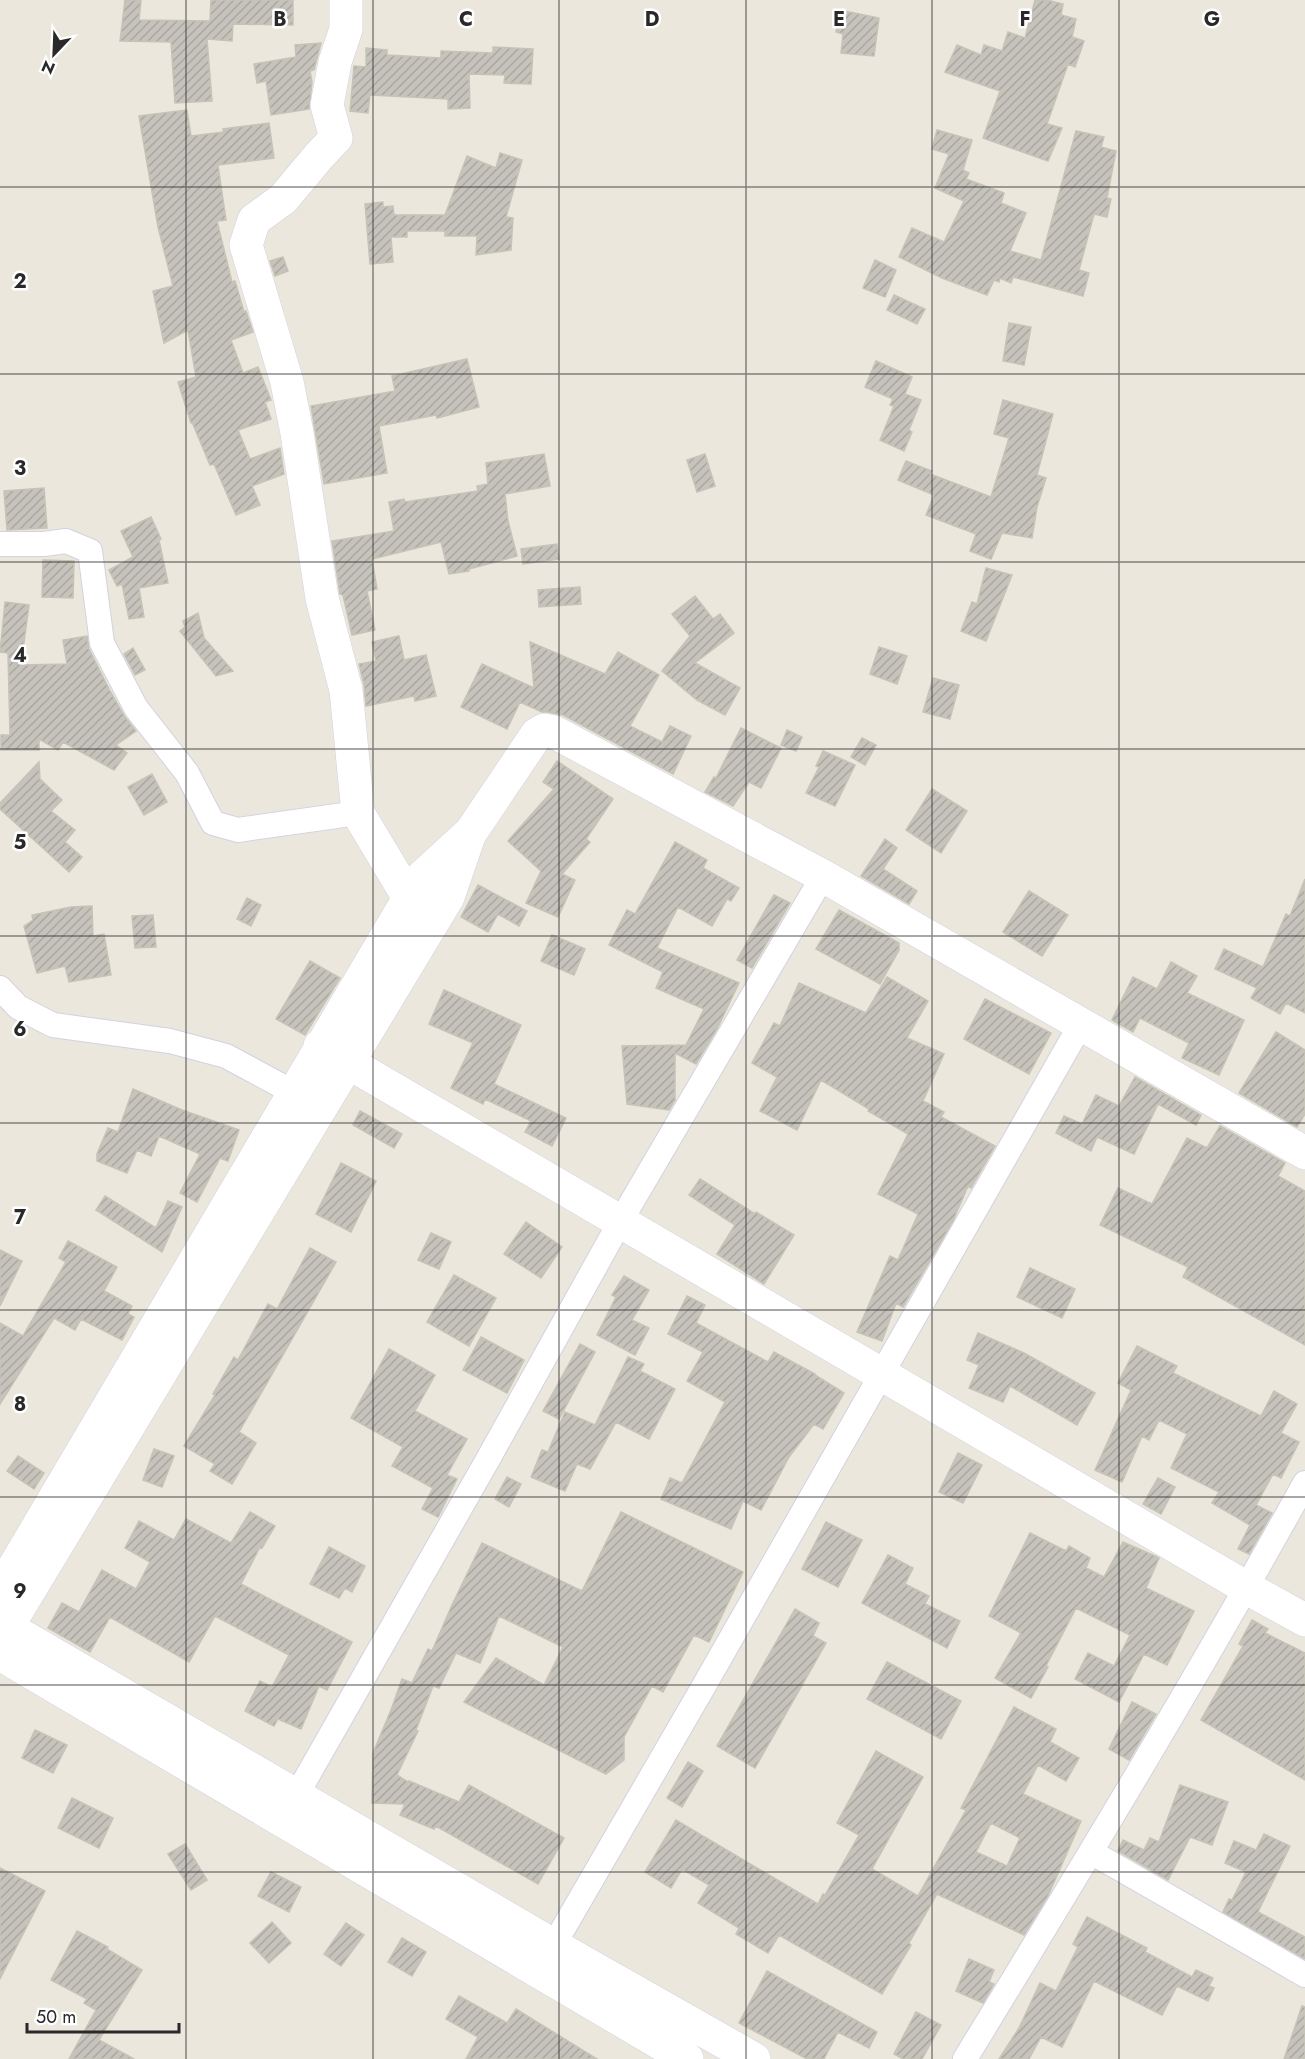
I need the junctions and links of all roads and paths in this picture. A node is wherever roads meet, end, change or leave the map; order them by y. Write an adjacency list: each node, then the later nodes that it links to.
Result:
1 (346, 0): 3 (street)
2 (0, 544): 3 (street)
3 (358, 813): 6 (street)
4 (471, 832): 5 (street); 6 (street); 9 (street)
5 (823, 876): 8 (street); 12 (street)
6 (409, 898): 9 (street)
7 (0, 988): 10 (street)
8 (1081, 1024): 11 (street); 13 (street)
9 (333, 1054): 10 (street); 12 (street); 18 (street)
10 (293, 1092): 16 (street)
11 (1305, 1153)
12 (620, 1222): 13 (street); 19 (street)
13 (882, 1373): 15 (street); 21 (street)
14 (1305, 1483): 15 (street)
15 (1247, 1588): 17 (street); 20 (street)
16 (0, 1591)
17 (1305, 1620)
18 (2, 1636): 19 (street)
19 (289, 1808): 21 (street)
20 (1091, 1852): 22 (street); 26 (street)
21 (545, 1959): 23 (street); 24 (street)
22 (1305, 1975)
23 (701, 2029): 24 (street); 25 (street)
24 (686, 2059)
25 (754, 2059)
26 (965, 2059)

